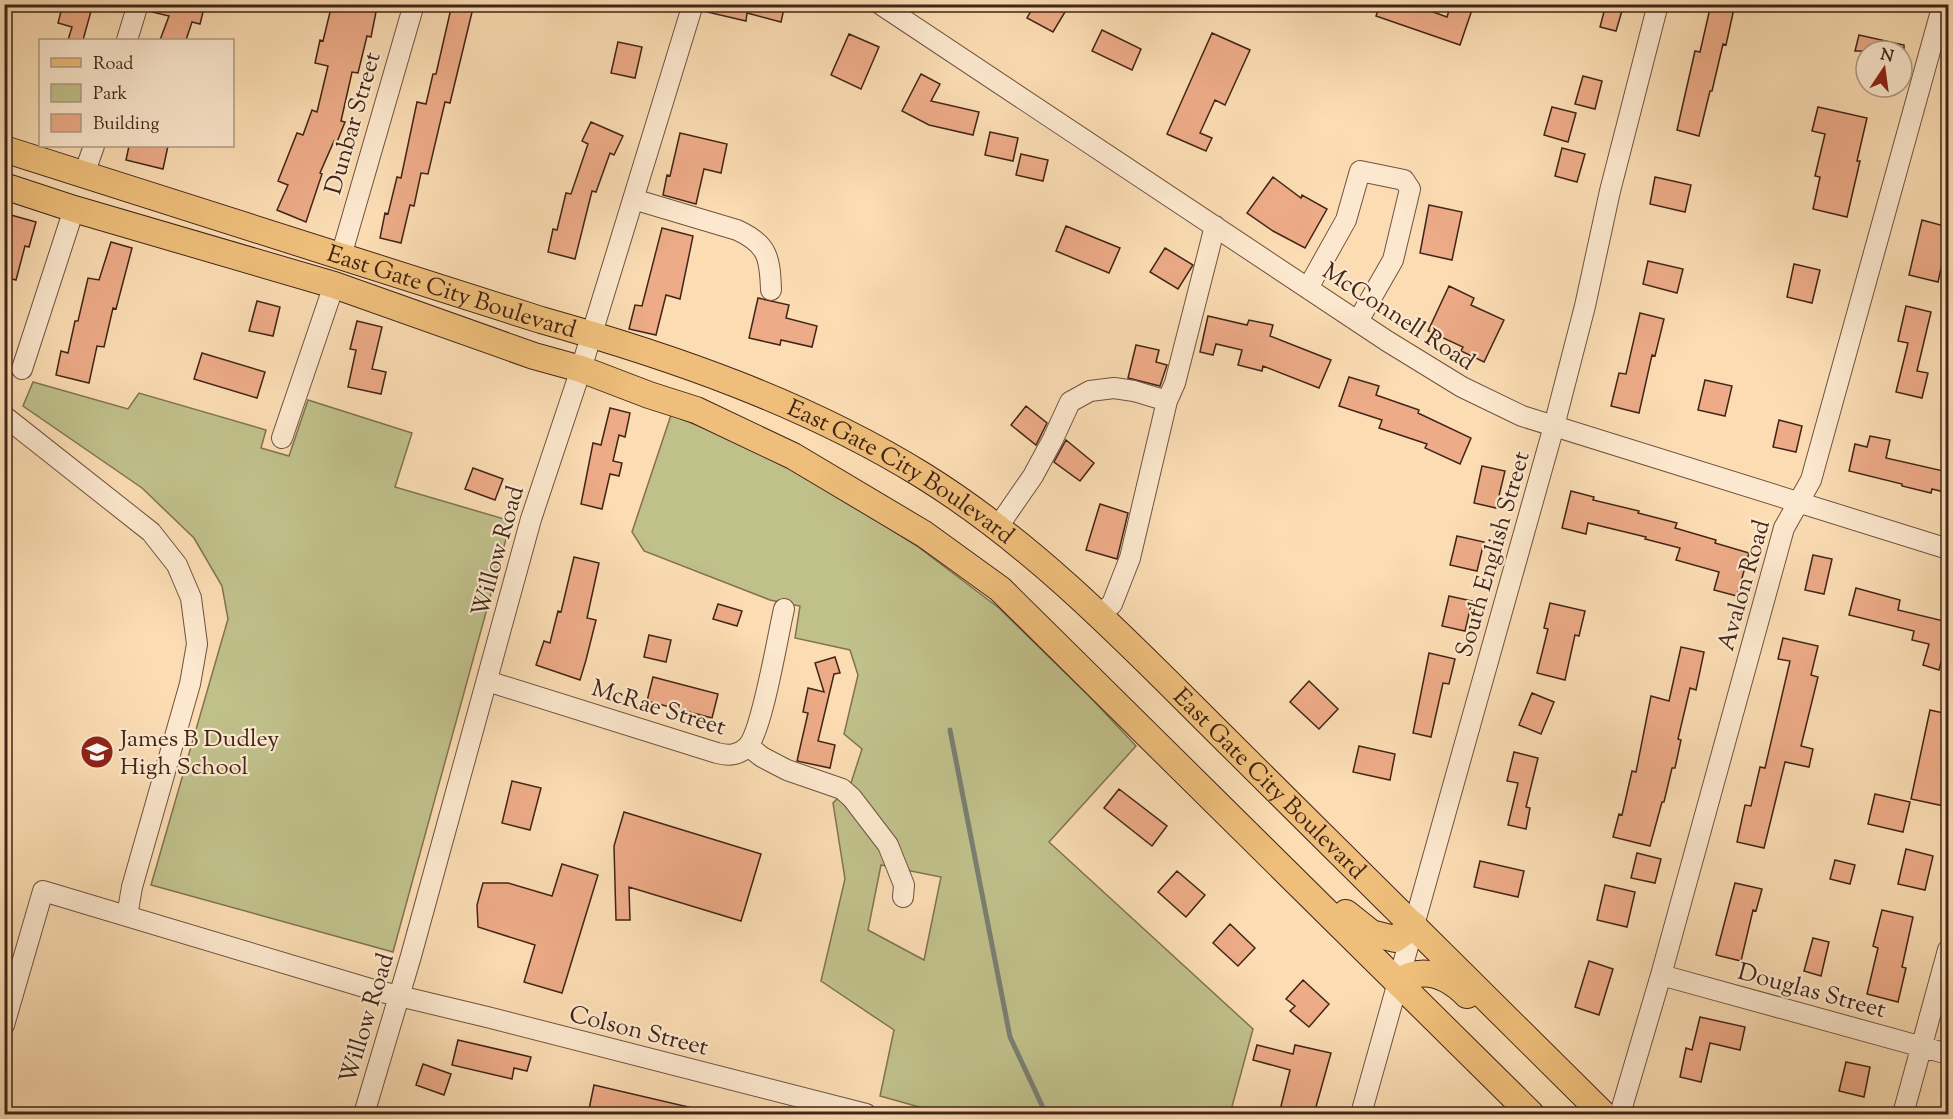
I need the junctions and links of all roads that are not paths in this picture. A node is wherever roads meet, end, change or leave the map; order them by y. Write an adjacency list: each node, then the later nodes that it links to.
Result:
1 (138, 4): 7 (street)
2 (414, 4): 15 (street, Dunbar Street)
3 (693, 4): 12 (street, Willow Road)
4 (880, 4): 14 (street, McConnell Road)
5 (1658, 4): 25 (street, South English Street)
6 (1942, 4): 27 (street, Avalon Road)
7 (127, 39)
8 (94, 147): 10 (street)
9 (4, 149): 10 (main road, East Gate City Boulevard)
10 (84, 174): 15 (main road, East Gate City Boulevard)
11 (4, 186): 13 (main road, East Gate City Boulevard)
12 (633, 199): 18 (street); 20 (street, Willow Road)
13 (75, 209): 16 (main road, East Gate City Boulevard); 21 (street)
14 (1215, 226): 17 (street, McConnell Road); 23 (street)
15 (341, 256): 20 (main road, East Gate City Boulevard)
16 (334, 285): 22 (main road, East Gate City Boulevard); 26 (street)
17 (1308, 288): 19 (street, McConnell Road); 19 (street)
18 (771, 291)
19 (1358, 321): 25 (street, McConnell Road)
20 (591, 334): 22 (street, Willow Road); 28 (main road, East Gate City Boulevard)
21 (22, 369)
22 (581, 369): 32 (street, Willow Road); 34 (main road, East Gate City Boulevard)
23 (1167, 401): 28 (street); 31 (street)
24 (4, 416): 36 (street)
25 (1554, 426): 27 (street, McConnell Road); 37 (street, South English Street)
26 (282, 438)
27 (1798, 503): 29 (street, McConnell Road); 39 (street, Avalon Road)
28 (997, 528): 31 (main road, East Gate City Boulevard)
29 (1948, 549)
30 (784, 609): 33 (street, McRae Street)
31 (1099, 615): 37 (main road, East Gate City Boulevard)
32 (487, 681): 33 (street, McRae Street); 41 (street, Willow Road)
33 (748, 746): 35 (street)
34 (1263, 849): 37 (main road); 40 (main road, East Gate City Boulevard)
35 (903, 897)
36 (127, 916): 41 (street, Colson Street); 42 (street, Colson Street)
37 (1414, 925): 40 (street, South English Street); 45 (main road, East Gate City Boulevard)
38 (1948, 950): 43 (street)
39 (1661, 975): 43 (street, Douglas Street); 51 (street, Avalon Road)
40 (1398, 982): 45 (main road); 48 (street, South English Street); 49 (main road, East Gate City Boulevard)
41 (400, 996): 46 (street, Willow Road); 47 (street, Colson Street)
42 (4, 1025)
43 (1921, 1046): 44 (street, Douglas Street); 52 (street)
44 (1948, 1054)
45 (1546, 1058): 50 (main road, East Gate City Boulevard)
46 (364, 1114)
47 (866, 1114)
48 (1361, 1114)
49 (1531, 1114)
50 (1603, 1114)
51 (1620, 1114)
52 (1903, 1114)

